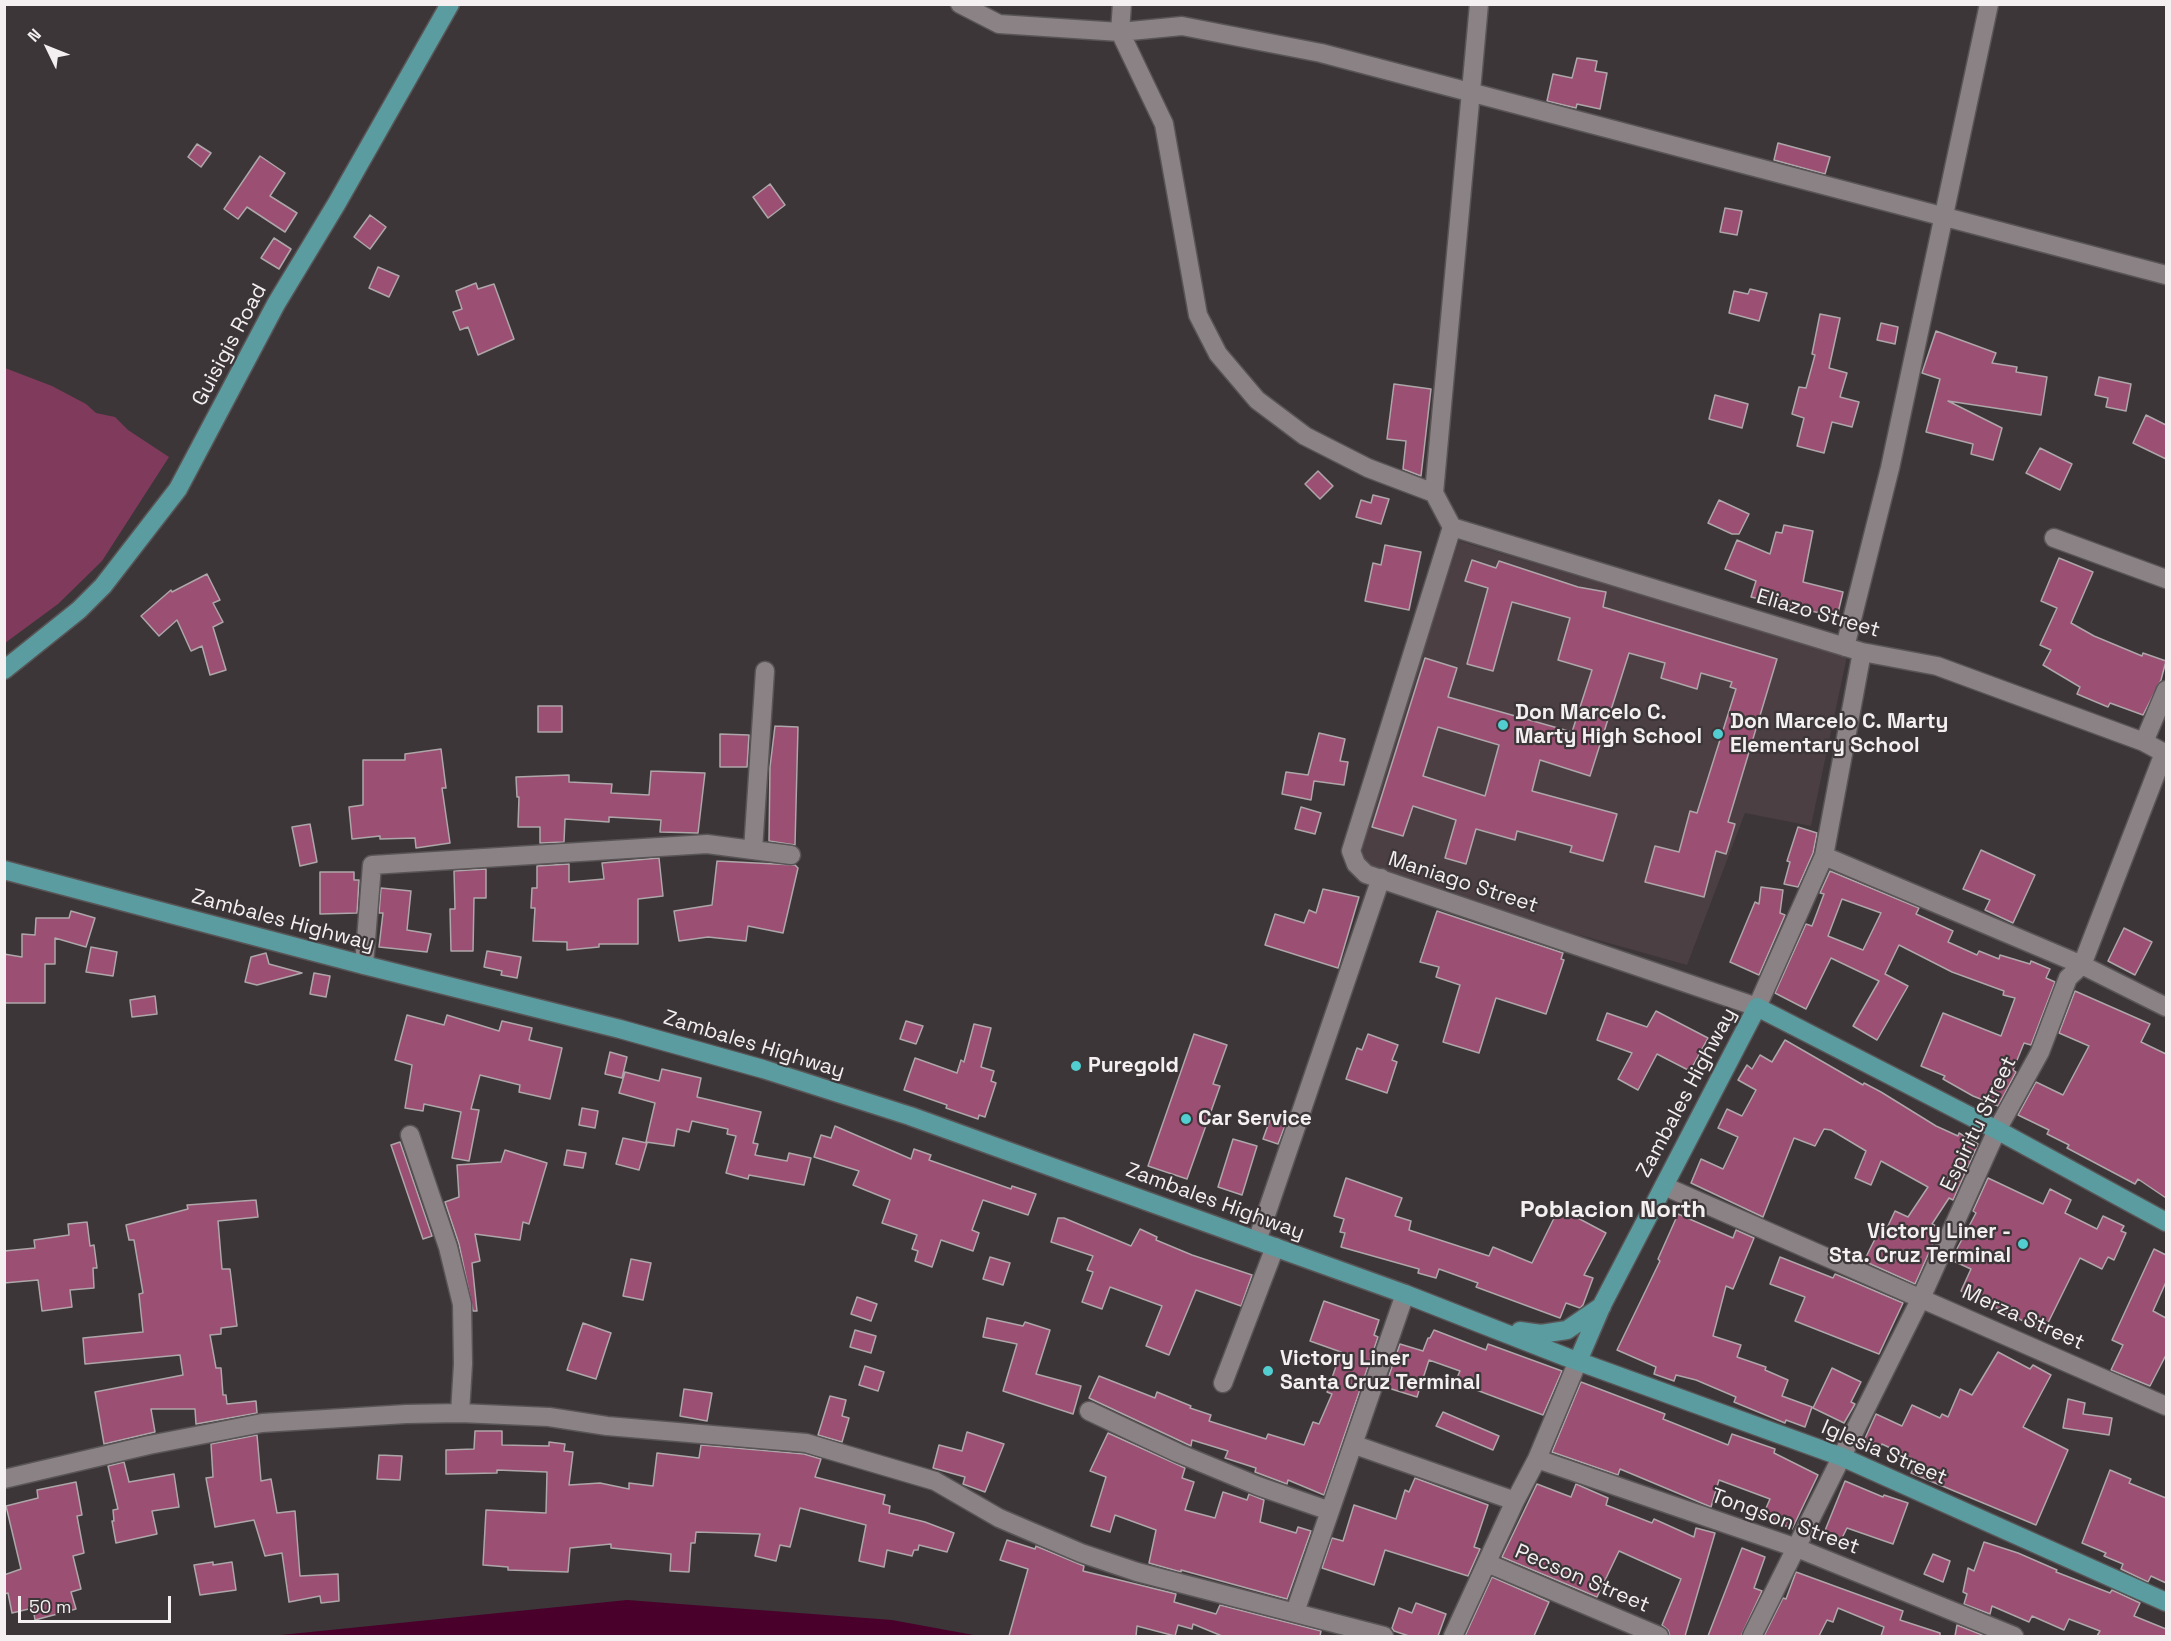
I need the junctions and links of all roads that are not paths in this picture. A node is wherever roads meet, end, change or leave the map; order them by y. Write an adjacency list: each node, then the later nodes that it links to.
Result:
1 (450, 4): 15 (main road, Guisigis Road)
2 (960, 4): 6 (street)
3 (1122, 4): 6 (street)
4 (1479, 4): 7 (street)
5 (1989, 4): 8 (street)
6 (1120, 32): 7 (street); 10 (street)
7 (1472, 93): 8 (street); 10 (street)
8 (1943, 216): 9 (street); 14 (street)
9 (2166, 275)
10 (1434, 493): 11 (street)
11 (1452, 527): 14 (street, Eliazo Street); 24 (street, Maniago Street)
12 (2054, 538): 13 (street)
13 (2166, 579)
14 (1854, 650): 18 (street, Eliazo Street); 22 (street)
15 (4, 669)
16 (765, 671): 20 (street)
17 (2166, 690): 18 (street)
18 (2144, 742): 19 (street, Eliazo Street)
19 (2165, 754): 25 (street, Espiritu Street)
20 (753, 850): 21 (street); 26 (street)
21 (791, 855)
22 (1824, 856): 25 (street); 27 (street)
23 (4, 870): 26 (main road, Zambales Highway)
24 (1381, 878): 27 (street, Maniago Street); 33 (street)
25 (2082, 964): 28 (street); 29 (street, Espiritu Street)
26 (364, 966): 33 (main road, Zambales Highway)
27 (1757, 1007): 29 (main road, Zambales Highway); 31 (main road, Zambales Highway)
28 (2166, 1007)
29 (1997, 1130): 32 (main road, Zambales Highway); 36 (street, Espiritu Street)
30 (410, 1135): 43 (street)
31 (1664, 1186): 36 (street, Merza Street); 37 (main road, Zambales Highway)
32 (2166, 1222)
33 (1257, 1241): 34 (main road, Zambales Highway)
34 (1275, 1247): 35 (main road, Zambales Highway); 40 (street)
35 (1405, 1294): 38 (main road, Zambales Highway); 44 (street)
36 (1921, 1298): 41 (street, Merza Street); 45 (street, Espiritu Street)
37 (1602, 1305): 38 (main road); 39 (main road, Zambales Highway)
38 (1489, 1326): 39 (main road, Zambales Highway)
39 (1578, 1361): 45 (main road, Iglesia Street); 46 (street)
40 (1223, 1383)
41 (2166, 1406)
42 (1089, 1411): 49 (street)
43 (460, 1413): 47 (street); 53 (street)
44 (1355, 1445): 48 (street); 49 (street)
45 (1842, 1457): 50 (street, Espiritu Street); 52 (main road, Iglesia Street)
46 (1538, 1459): 48 (street); 50 (street, Tongson Street)
47 (4, 1479)
48 (1515, 1501): 51 (street)
49 (1330, 1511): 53 (street)
50 (1797, 1548): 57 (street, Espiritu Street); 58 (street, Tongson Street)
51 (1487, 1563): 55 (street); 56 (street, Pecson Street)
52 (2166, 1602)
53 (1295, 1612): 54 (street)
54 (1384, 1636)
55 (1454, 1636)
56 (1659, 1636)
57 (1752, 1636)
58 (2014, 1636)

